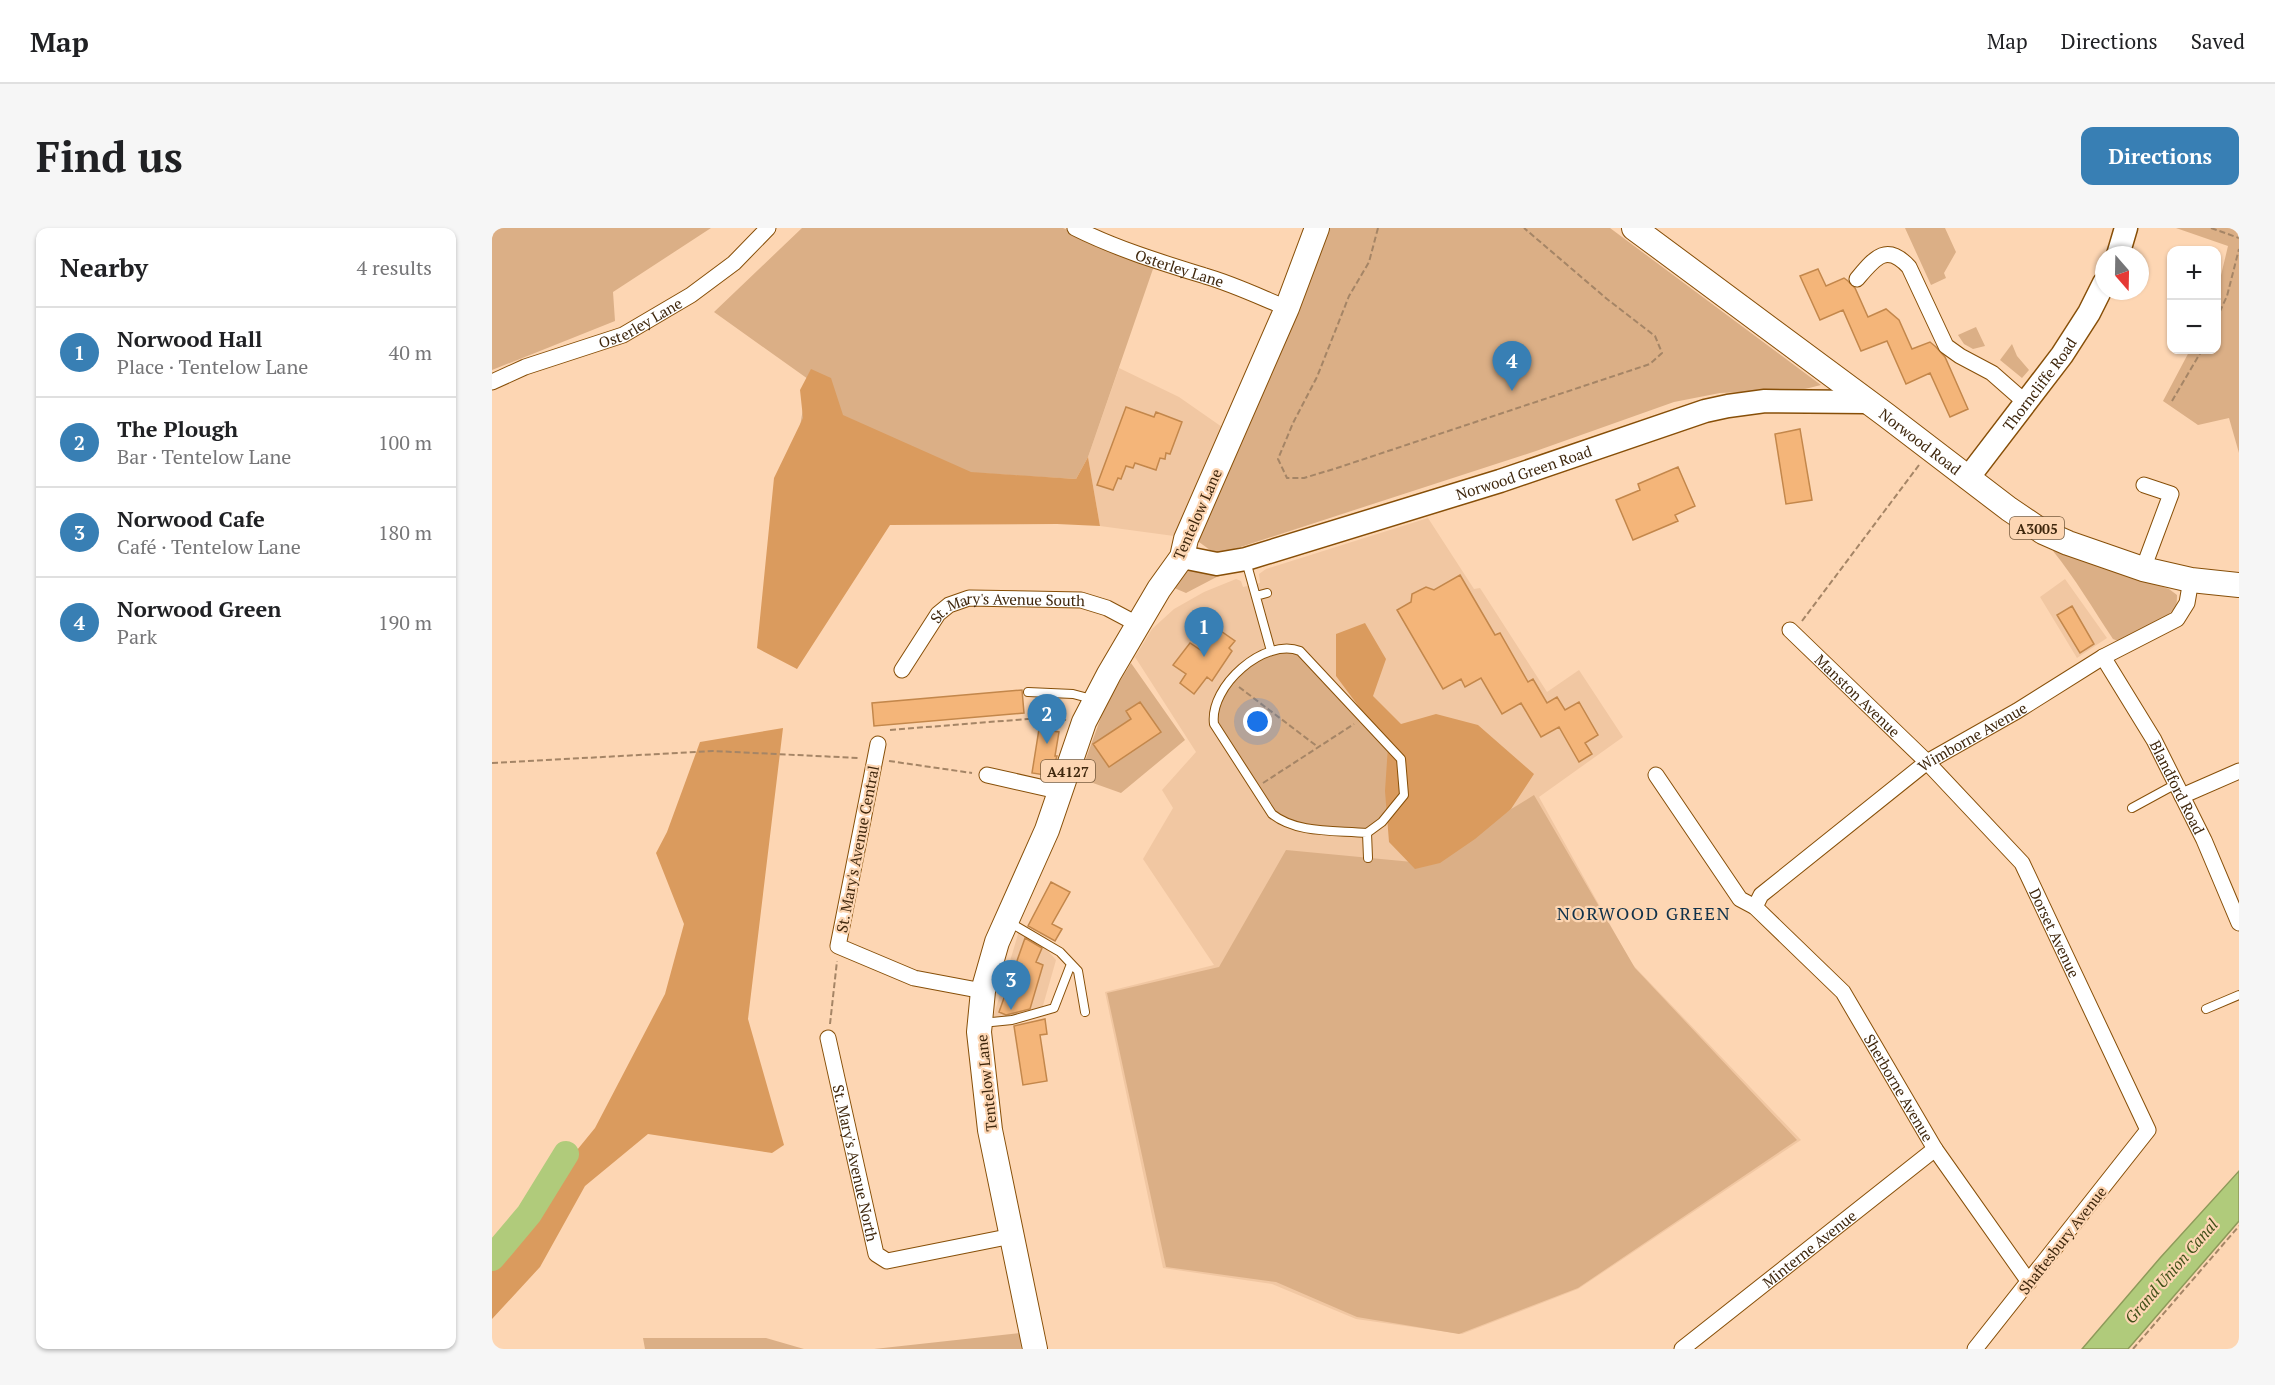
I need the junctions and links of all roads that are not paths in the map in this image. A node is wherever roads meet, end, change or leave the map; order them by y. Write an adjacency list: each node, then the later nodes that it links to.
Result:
1 (768, 228): 10 (street, Osterley Lane)
2 (1075, 228): 9 (street, Osterley Lane)
3 (1317, 228): 9 (main road, Tentelow Lane / A4127)
4 (1634, 228): 11 (main road, Norwood Road / A3005)
5 (2126, 228): 6 (street)
6 (2121, 246)
7 (1857, 279): 12 (street)
8 (2096, 300): 12 (street, Thorncliffe Road)
9 (1287, 308): 15 (main road, Tentelow Lane / A4127)
10 (492, 382)
11 (1867, 402): 13 (main road, Norwood Road / A3005); 16 (street, Norwood Green Road)
12 (2025, 402): 13 (street, Thorncliffe Road)
13 (1968, 478): 17 (main road, Norwood Road / A3005)
14 (2144, 484): 17 (street)
15 (1182, 557): 16 (street, Norwood Green Road); 22 (main road, Tentelow Lane / A4127)
16 (1246, 559): 21 (lane)
17 (2144, 569): 18 (main road, Norwood Road / A3005)
18 (2191, 580): 19 (main road, Norwood Road / A3005); 25 (street, Wimborne Avenue)
19 (2239, 585)
20 (1267, 593): 21 (lane)
21 (1256, 596): 24 (lane)
22 (1139, 625): 26 (street, St. Mary's Avenue South); 28 (main road, Tentelow Lane / A4127)
23 (1791, 631): 30 (street, Manston Avenue)
24 (1271, 651): 37 (lane); 37 (lane)
25 (2103, 657): 30 (street, Wimborne Avenue); 34 (street, Blandford Road)
26 (902, 670)
27 (1028, 692): 28 (lane)
28 (1095, 699): 35 (main road, Tentelow Lane / A4127)
29 (878, 744): 43 (street, St. Mary's Avenue Central)
30 (1927, 762): 39 (street, Wimborne Avenue); 49 (street, Dorset Avenue)
31 (2239, 771): 34 (street)
32 (1656, 775): 39 (street, Sherborne Avenue)
33 (987, 776): 35 (street)
34 (2179, 790): 36 (lane); 41 (street, Blandford Road)
35 (1062, 792): 40 (main road, Tentelow Lane / A4127)
36 (2132, 808)
37 (1367, 833): 38 (lane)
38 (1368, 858)
39 (1755, 907): 50 (street, Sherborne Avenue)
40 (1006, 920): 42 (lane); 43 (main road, Tentelow Lane / A4127)
41 (2239, 923)
42 (1071, 964): 46 (lane); 47 (lane)
43 (983, 991): 47 (main road, Tentelow Lane / A4127)
44 (2239, 995): 45 (lane)
45 (2206, 1009)
46 (1085, 1012)
47 (980, 1023): 51 (main road, Tentelow Lane / A4127)
48 (828, 1038): 51 (street, St. Mary's Avenue North)
49 (2148, 1130): 52 (street, Shaftesbury Avenue)
50 (1935, 1149): 52 (street, Sherborne Avenue); 54 (street, Minterne Avenue)
51 (1012, 1236): 53 (main road, Tentelow Lane / A4127)
52 (2029, 1282): 55 (street, Shaftesbury Avenue)
53 (1035, 1349)
54 (1682, 1349)
55 (1975, 1349)

